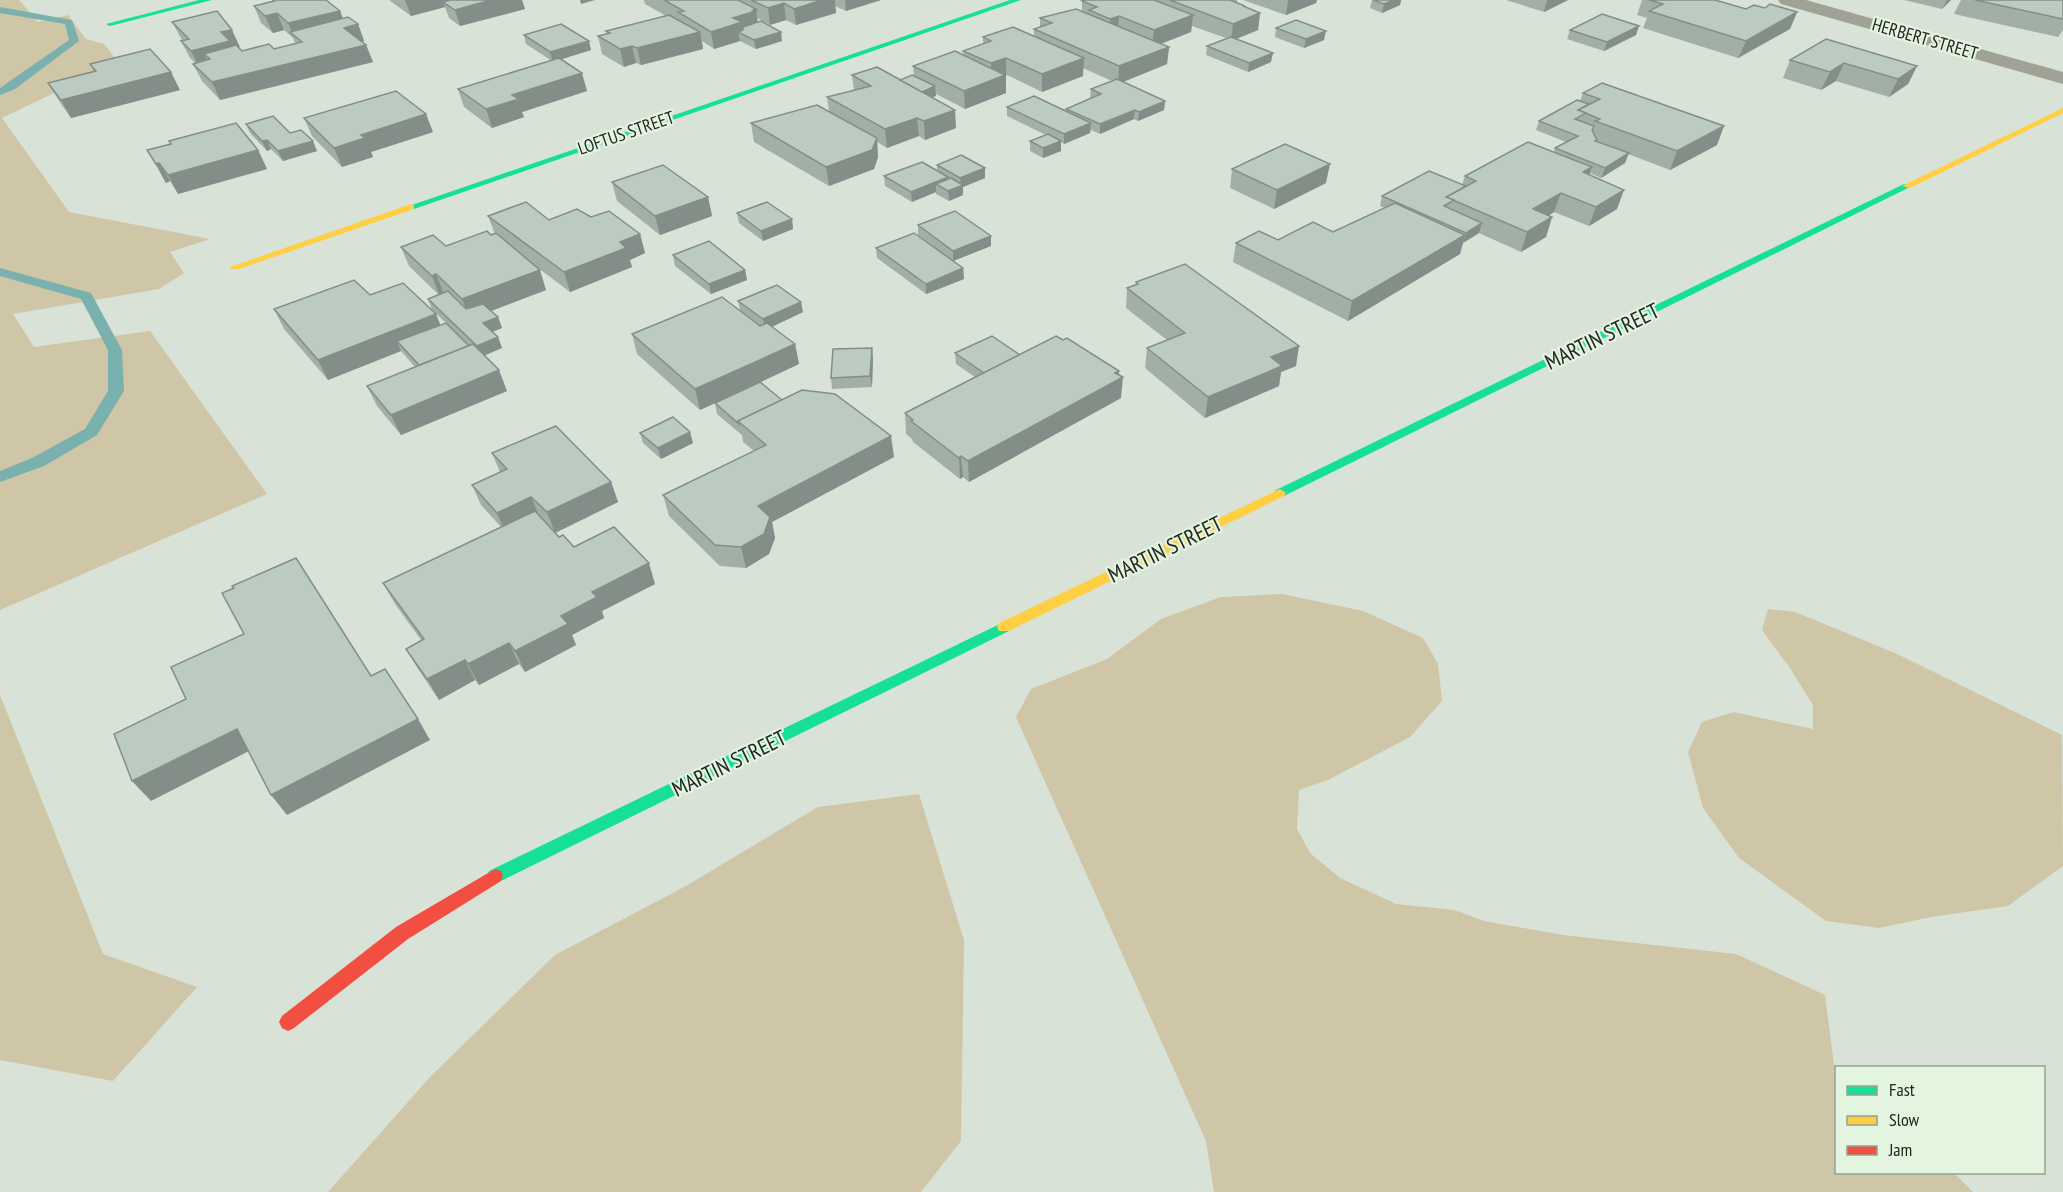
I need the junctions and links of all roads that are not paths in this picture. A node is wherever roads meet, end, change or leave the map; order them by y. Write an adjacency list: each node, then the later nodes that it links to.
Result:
1 (208, 0): 4 (street)
2 (1017, 0): 7 (street, LOFTUS STREET)
3 (1787, 0): 5 (street, HERBERT STREET)
4 (110, 24)
5 (2063, 78)
6 (2063, 110): 8 (street, MARTIN STREET)
7 (235, 267)
8 (288, 1022)

